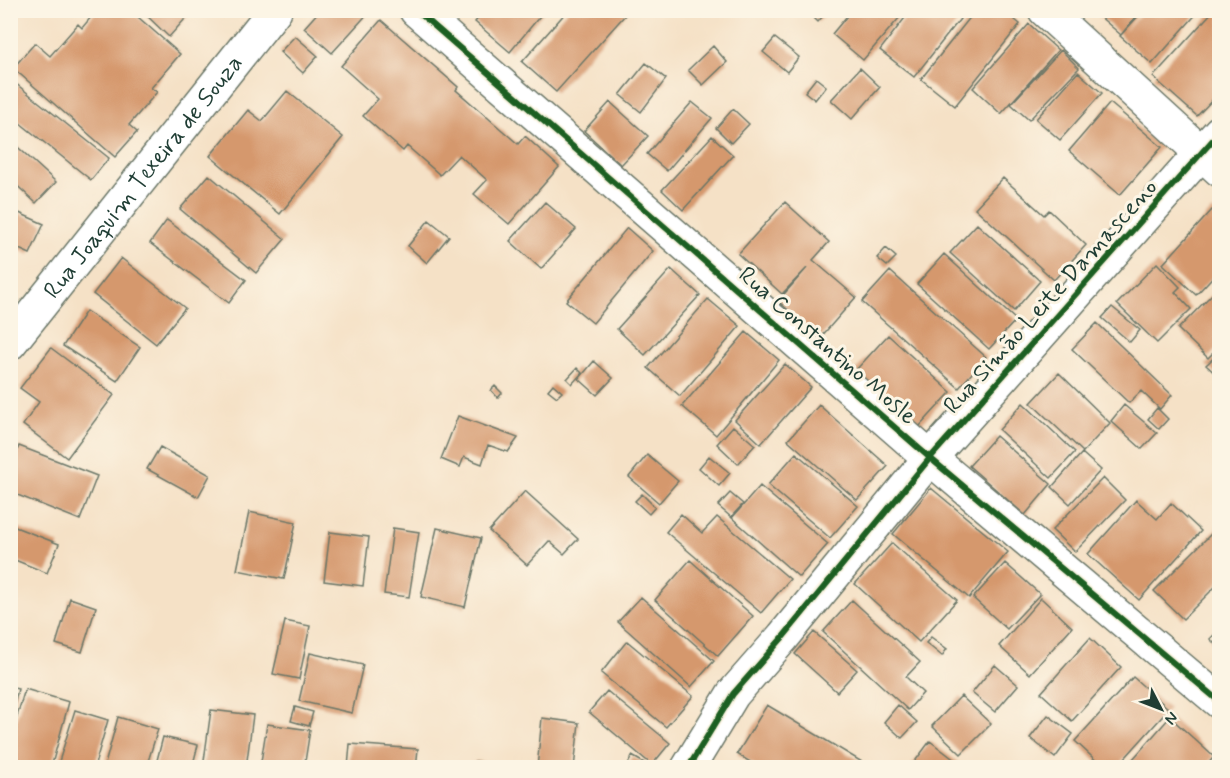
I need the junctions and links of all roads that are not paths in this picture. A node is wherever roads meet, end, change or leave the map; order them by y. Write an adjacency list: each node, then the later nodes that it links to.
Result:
1 (275, 10): 5 (street, Rua Joaquim Texeira de Souza)
2 (416, 10): 6 (street, Rua Constantino Mosle)
3 (1045, 10): 4 (street)
4 (1214, 151): 6 (street, Rua Simão Leite Damasceno)
5 (10, 343)
6 (930, 458): 7 (street, Rua Constantino Mosle); 8 (street, Rua Simão Leite Damasceno)
7 (1220, 702)
8 (688, 768)

